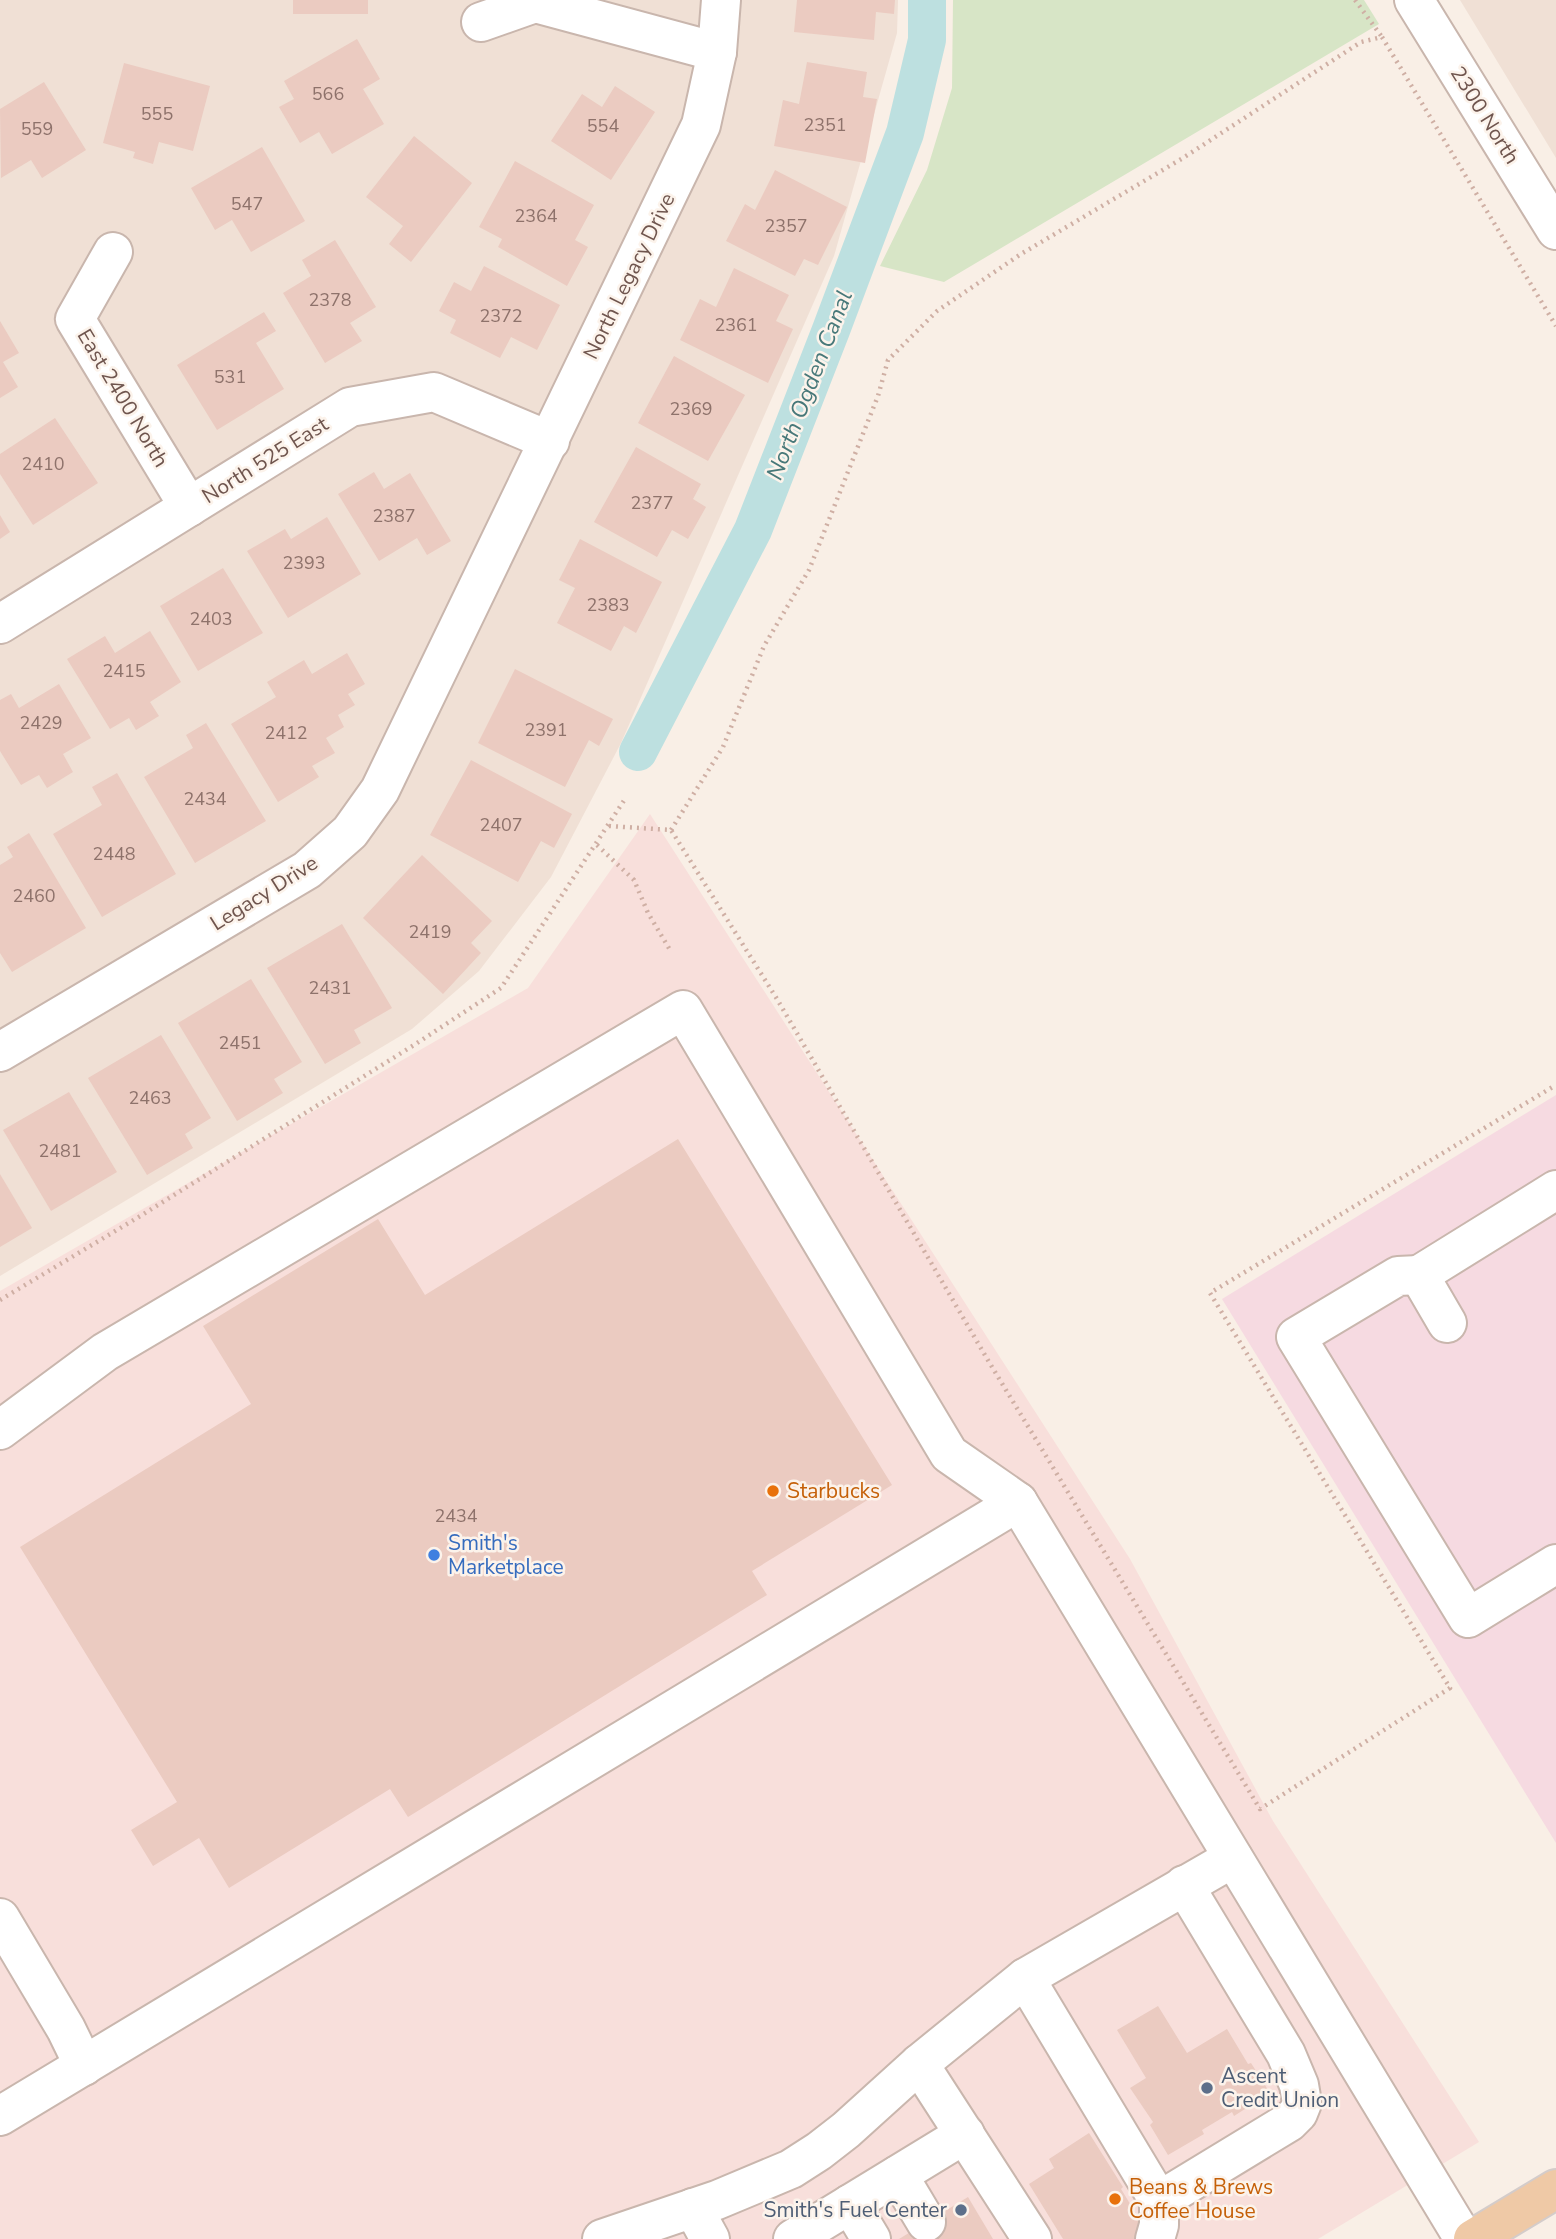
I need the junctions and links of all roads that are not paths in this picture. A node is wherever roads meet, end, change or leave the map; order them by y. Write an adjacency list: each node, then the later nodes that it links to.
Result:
1 (722, 0): 4 (street, North Legacy Drive)
2 (1414, 0): 5 (street, 2300 North)
3 (481, 22): 4 (street)
4 (717, 52): 7 (street, North Legacy Drive)
5 (1556, 230)
6 (113, 252): 8 (street, East 2400 North)
7 (550, 441): 8 (street, North 525 East); 9 (street, North Legacy Drive)
8 (189, 507): 10 (street, North 525 East)
9 (499, 540): 11 (street, Legacy Drive)
10 (0, 624)
11 (0, 1052)
12 (1556, 1190): 13 (street)
13 (1419, 1275): 14 (street); 17 (street)
14 (1447, 1323)
15 (0, 1430): 16 (street)
16 (1018, 1502): 18 (street); 23 (street)
17 (1556, 1564)
18 (1233, 1858): 19 (street); 37 (street)
19 (1184, 1885): 21 (street); 28 (street)
20 (0, 1918): 23 (street)
21 (1025, 1978): 22 (street); 28 (street)
22 (919, 2064): 25 (street); 31 (street)
23 (84, 2066): 24 (street)
24 (0, 2116)
25 (965, 2134): 26 (street); 35 (street)
26 (898, 2175): 29 (street); 30 (street)
27 (1556, 2189): 38 (main road)
28 (1159, 2201): 36 (street)
29 (850, 2204): 33 (street); 34 (street)
30 (926, 2222)
31 (702, 2224): 32 (street)
32 (603, 2239)
33 (793, 2239)
34 (872, 2239)
35 (1031, 2239)
36 (1154, 2239)
37 (1464, 2239)
38 (1473, 2239)

